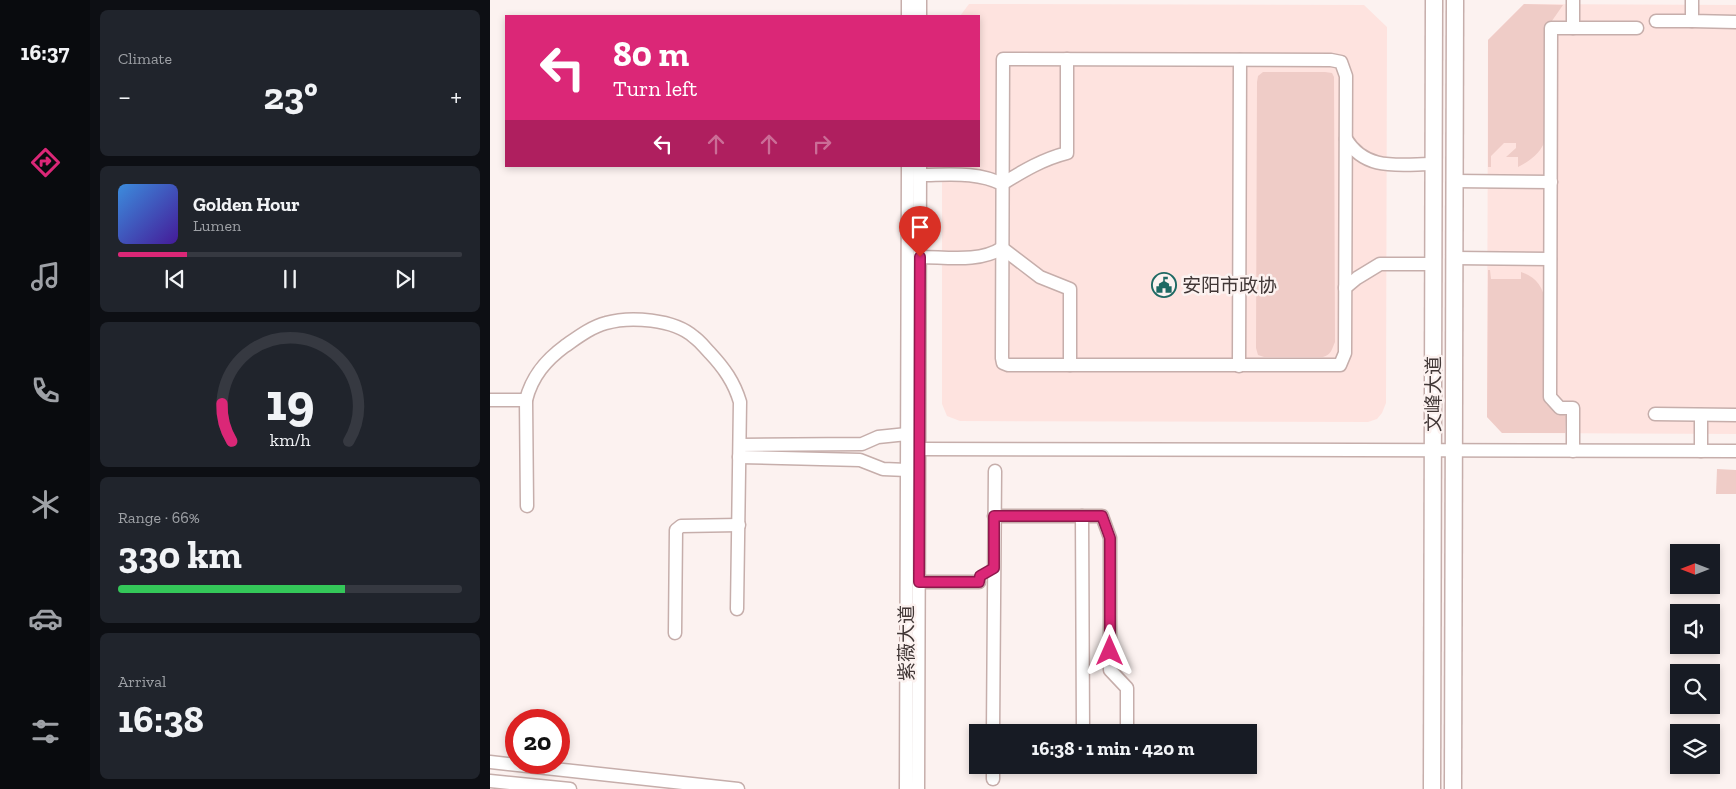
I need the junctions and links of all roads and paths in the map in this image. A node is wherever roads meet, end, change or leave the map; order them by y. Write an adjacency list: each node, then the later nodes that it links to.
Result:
1 (908, 0): 7 (street)
2 (920, 0): 8 (street)
3 (1434, 0): 17 (main road, 文峰大道)
4 (1455, 0): 20 (main road, 文峰大道)
5 (1573, 0): 12 (street)
6 (1692, 0): 10 (street)
7 (908, 15)
8 (920, 15)
9 (1656, 21): 10 (street)
10 (1692, 21): 11 (street)
11 (1736, 22)
12 (1573, 28): 13 (street); 21 (street)
13 (1637, 28)
14 (1067, 59): 15 (street); 22 (street); 22 (street)
15 (1240, 60): 16 (street); 30 (street)
16 (1346, 139): 17 (street); 28 (street)
17 (1434, 164): 27 (main road, 文峰大道)
18 (908, 167): 36 (street, 紫薇大道)
19 (920, 171): 22 (street); 24 (street, 紫薇大道)
20 (1454, 181): 21 (street); 25 (main road, 文峰大道)
21 (1551, 182): 26 (street)
22 (1002, 184): 23 (street)
23 (1002, 248): 24 (street); 29 (street); 29 (street)
24 (920, 257): 37 (street, 紫薇大道)
25 (1454, 258): 26 (street); 40 (main road, 文峰大道)
26 (1550, 259): 41 (street)
27 (1433, 264): 28 (street); 38 (main road, 文峰大道)
28 (1346, 288): 30 (street)
29 (1070, 365): 30 (street)
30 (1240, 366)
31 (490, 400): 32 (street)
32 (526, 400): 39 (street); 46 (street)
33 (1655, 414): 34 (street)
34 (1701, 415): 35 (street); 42 (street)
35 (1736, 415)
36 (907, 434): 39 (street); 44 (street, 紫薇大道)
37 (919, 449): 38 (street); 51 (street, 紫薇大道)
38 (1432, 450): 40 (street); 67 (main road, 文峰大道)
39 (740, 451): 44 (street); 49 (street)
40 (1454, 451): 41 (street); 68 (main road, 文峰大道)
41 (1573, 451): 42 (street)
42 (1701, 451): 43 (street)
43 (1736, 452)
44 (907, 470): 65 (street, 紫薇大道)
45 (994, 471): 47 (street)
46 (527, 506)
47 (994, 516): 48 (street); 50 (street)
48 (1082, 516): 57 (street); 58 (street)
49 (739, 525): 54 (street); 55 (street)
50 (994, 568): 52 (street); 53 (street)
51 (919, 582): 52 (street); 66 (street, 紫薇大道)
52 (979, 582): 53 (street)
53 (994, 594): 56 (street)
54 (738, 609)
55 (675, 633)
56 (993, 724)
57 (1083, 724)
58 (1127, 724)
59 (490, 762): 64 (street)
60 (993, 774): 61 (street)
61 (993, 779)
62 (490, 781): 63 (street)
63 (570, 789)
64 (738, 789)
65 (906, 789)
66 (918, 789)
67 (1432, 789)
68 (1453, 789)

